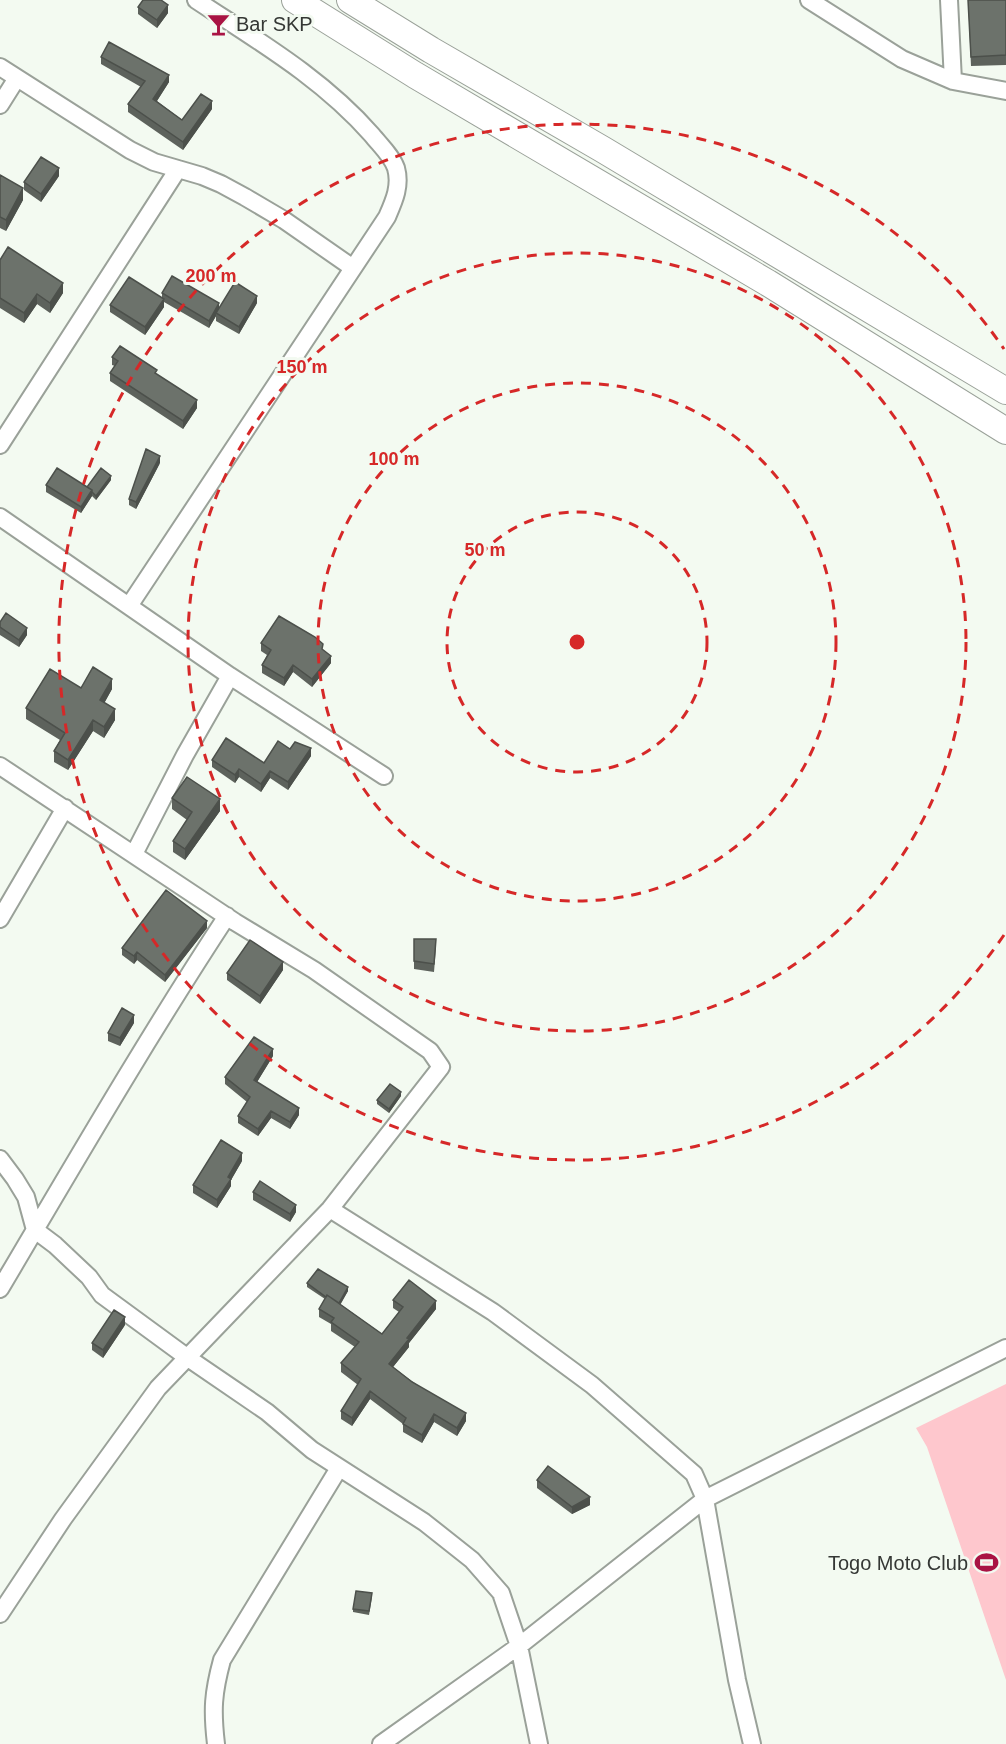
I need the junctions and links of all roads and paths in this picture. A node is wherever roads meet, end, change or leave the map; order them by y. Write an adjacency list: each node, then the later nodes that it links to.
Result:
1 (196, 0): 12 (street)
2 (295, 0): 14 (main road)
3 (350, 0): 13 (main road)
4 (809, 0): 8 (street)
5 (949, 0): 8 (street)
6 (0, 67): 7 (street)
7 (17, 78): 10 (street); 11 (street)
8 (953, 81): 9 (street)
9 (1006, 91)
10 (0, 105)
11 (178, 169): 12 (street); 15 (street)
12 (353, 268): 17 (street)
13 (1006, 391)
14 (1006, 431)
15 (0, 446)
16 (0, 517): 17 (street)
17 (129, 606): 18 (street)
18 (230, 676): 20 (street); 22 (street)
19 (0, 766): 21 (street)
20 (384, 776)
21 (65, 808): 22 (street); 24 (street)
22 (134, 854): 23 (street)
23 (227, 916): 26 (street); 27 (street)
24 (0, 919)
25 (0, 1159): 27 (street)
26 (330, 1209): 30 (street); 32 (street)
27 (35, 1230): 28 (street); 30 (street)
28 (0, 1289)
29 (1006, 1348): 32 (street)
30 (188, 1358): 31 (street); 33 (street)
31 (339, 1468): 34 (street); 35 (street)
32 (705, 1499): 34 (street); 38 (street)
33 (0, 1614)
34 (519, 1646): 36 (street); 37 (street)
35 (216, 1744)
36 (381, 1744)
37 (539, 1744)
38 (752, 1744)

